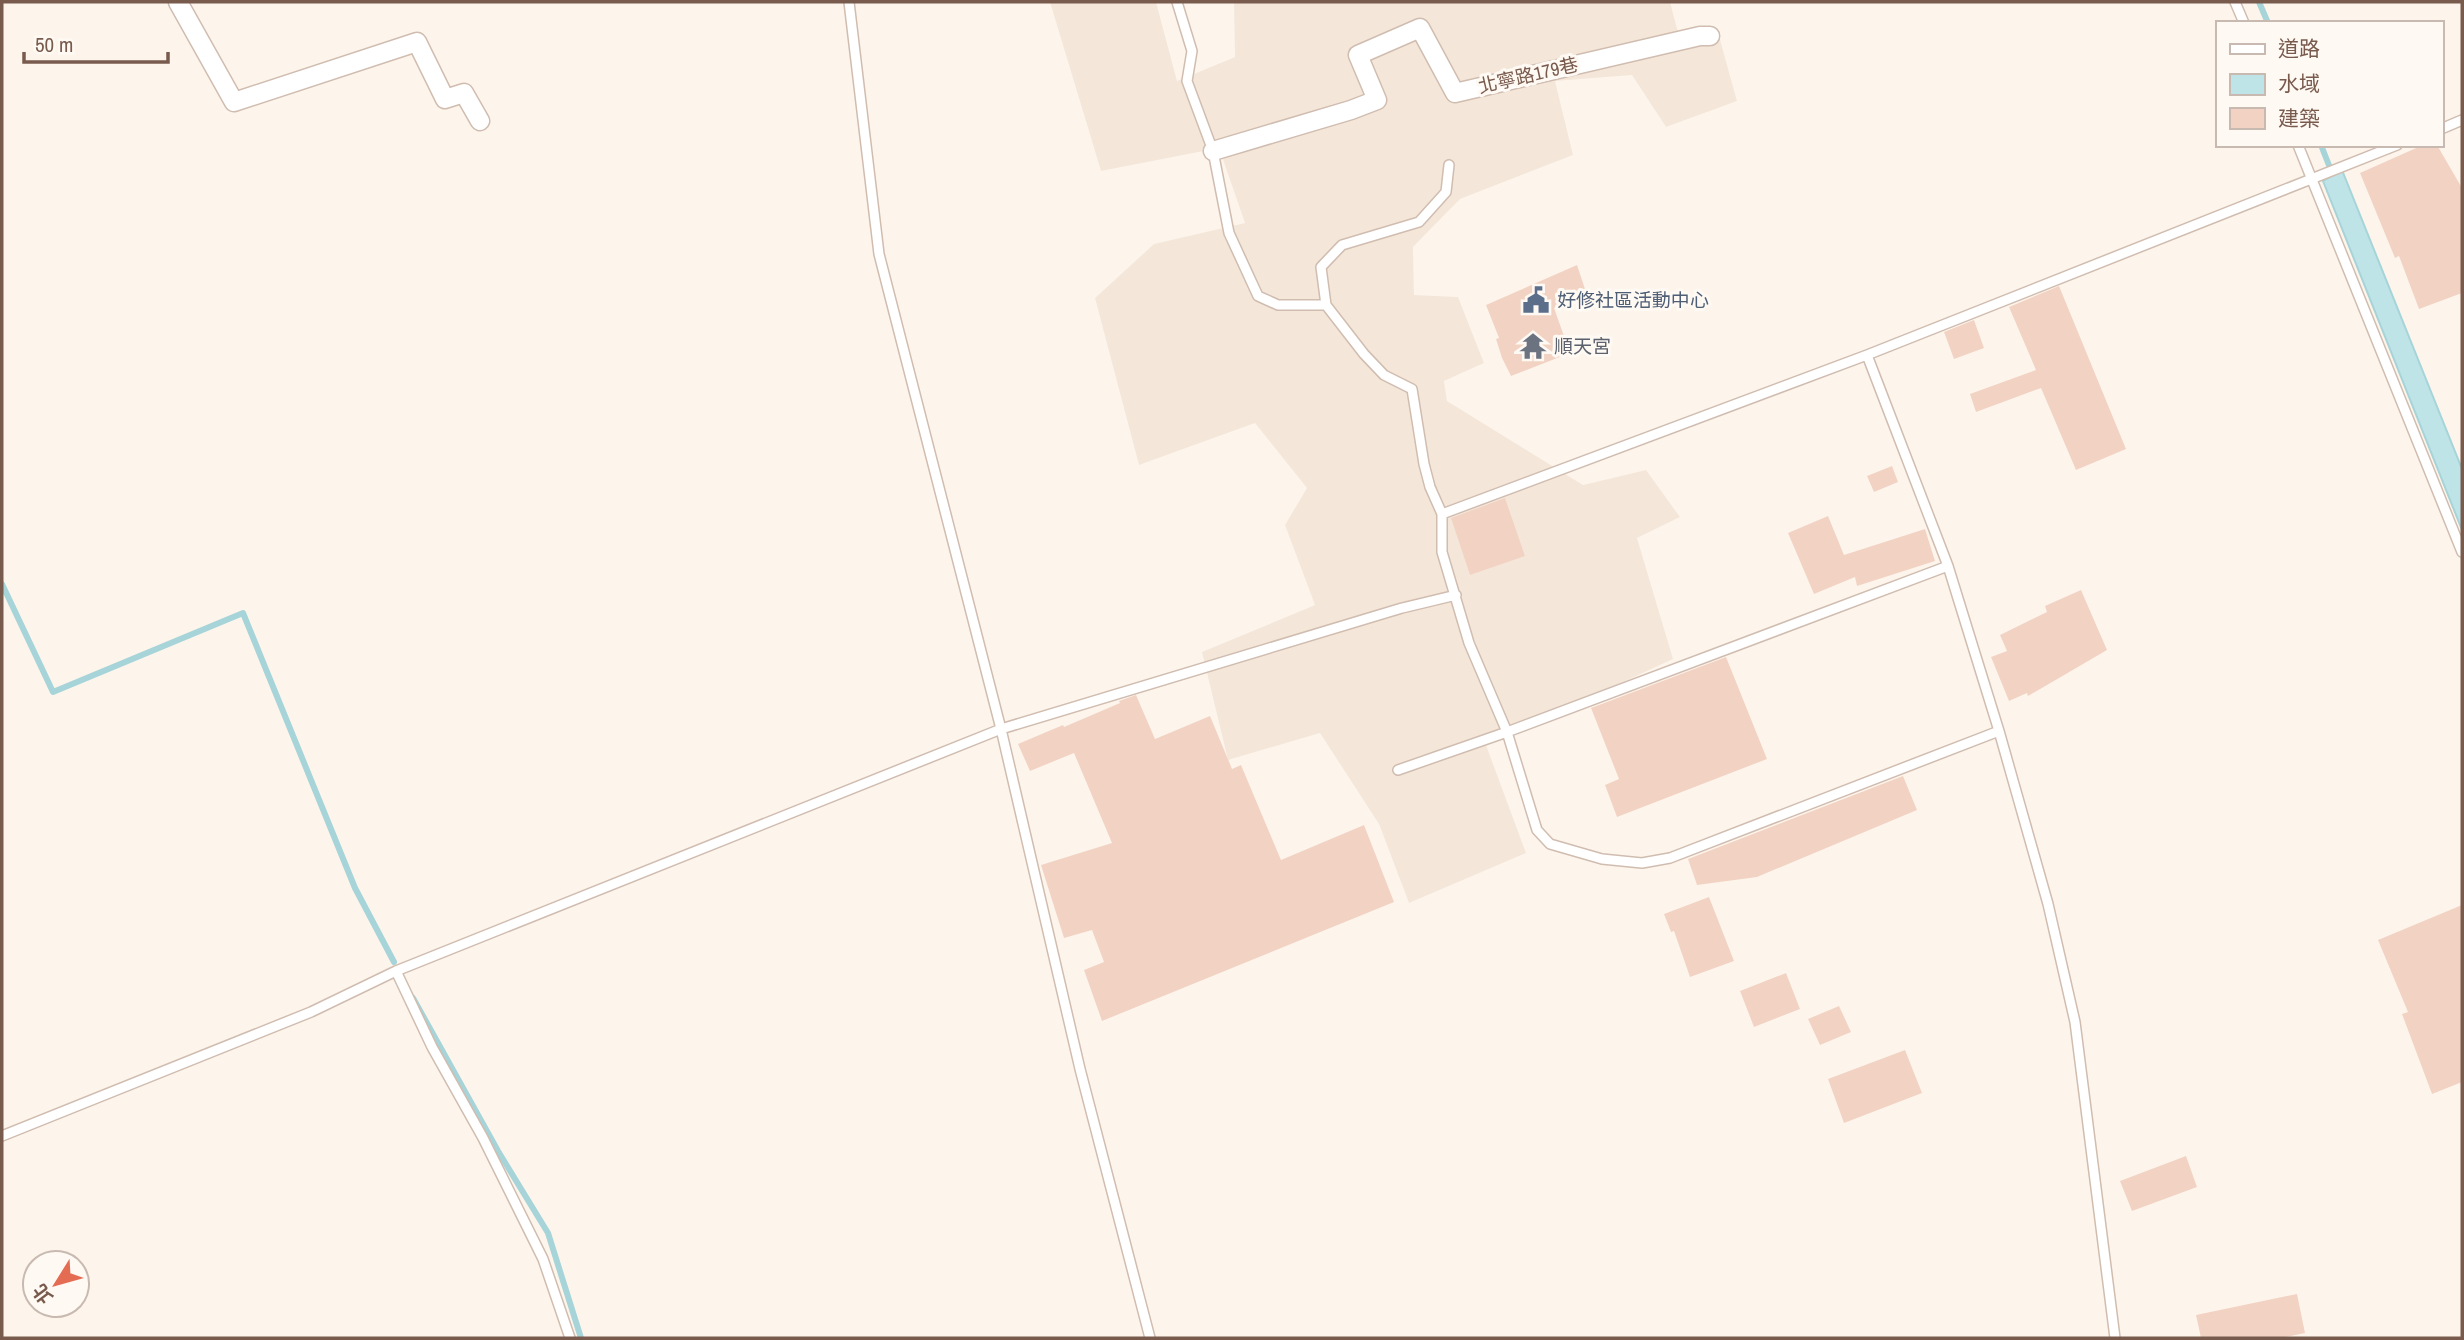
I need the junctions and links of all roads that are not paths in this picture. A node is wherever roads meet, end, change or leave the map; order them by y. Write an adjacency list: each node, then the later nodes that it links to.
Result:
1 (178, 2): 8 (street)
2 (849, 2): 21 (lane)
3 (1177, 2): 12 (lane)
4 (2235, 2): 5 (lane)
5 (2243, 21)
6 (1710, 36): 12 (street, 北寧路179巷)
7 (2462, 120): 9 (lane)
8 (480, 121)
9 (2443, 128)
10 (2299, 147): 14 (lane)
11 (2392, 147): 14 (lane)
12 (1213, 150): 15 (lane)
13 (1450, 165): 15 (lane)
14 (2313, 177): 16 (lane); 18 (lane)
15 (1326, 305): 17 (lane)
16 (1867, 355): 17 (lane); 19 (lane)
17 (1442, 514): 20 (lane)
18 (2462, 552)
19 (1948, 566): 22 (lane); 23 (lane)
20 (1456, 594): 21 (lane); 22 (lane)
21 (1001, 729): 25 (lane); 28 (lane)
22 (1507, 732): 23 (lane); 24 (lane)
23 (1999, 732): 29 (lane)
24 (1398, 770)
25 (396, 971): 26 (lane); 27 (lane)
26 (2, 1136)
27 (570, 1338)
28 (1150, 1338)
29 (2115, 1338)

